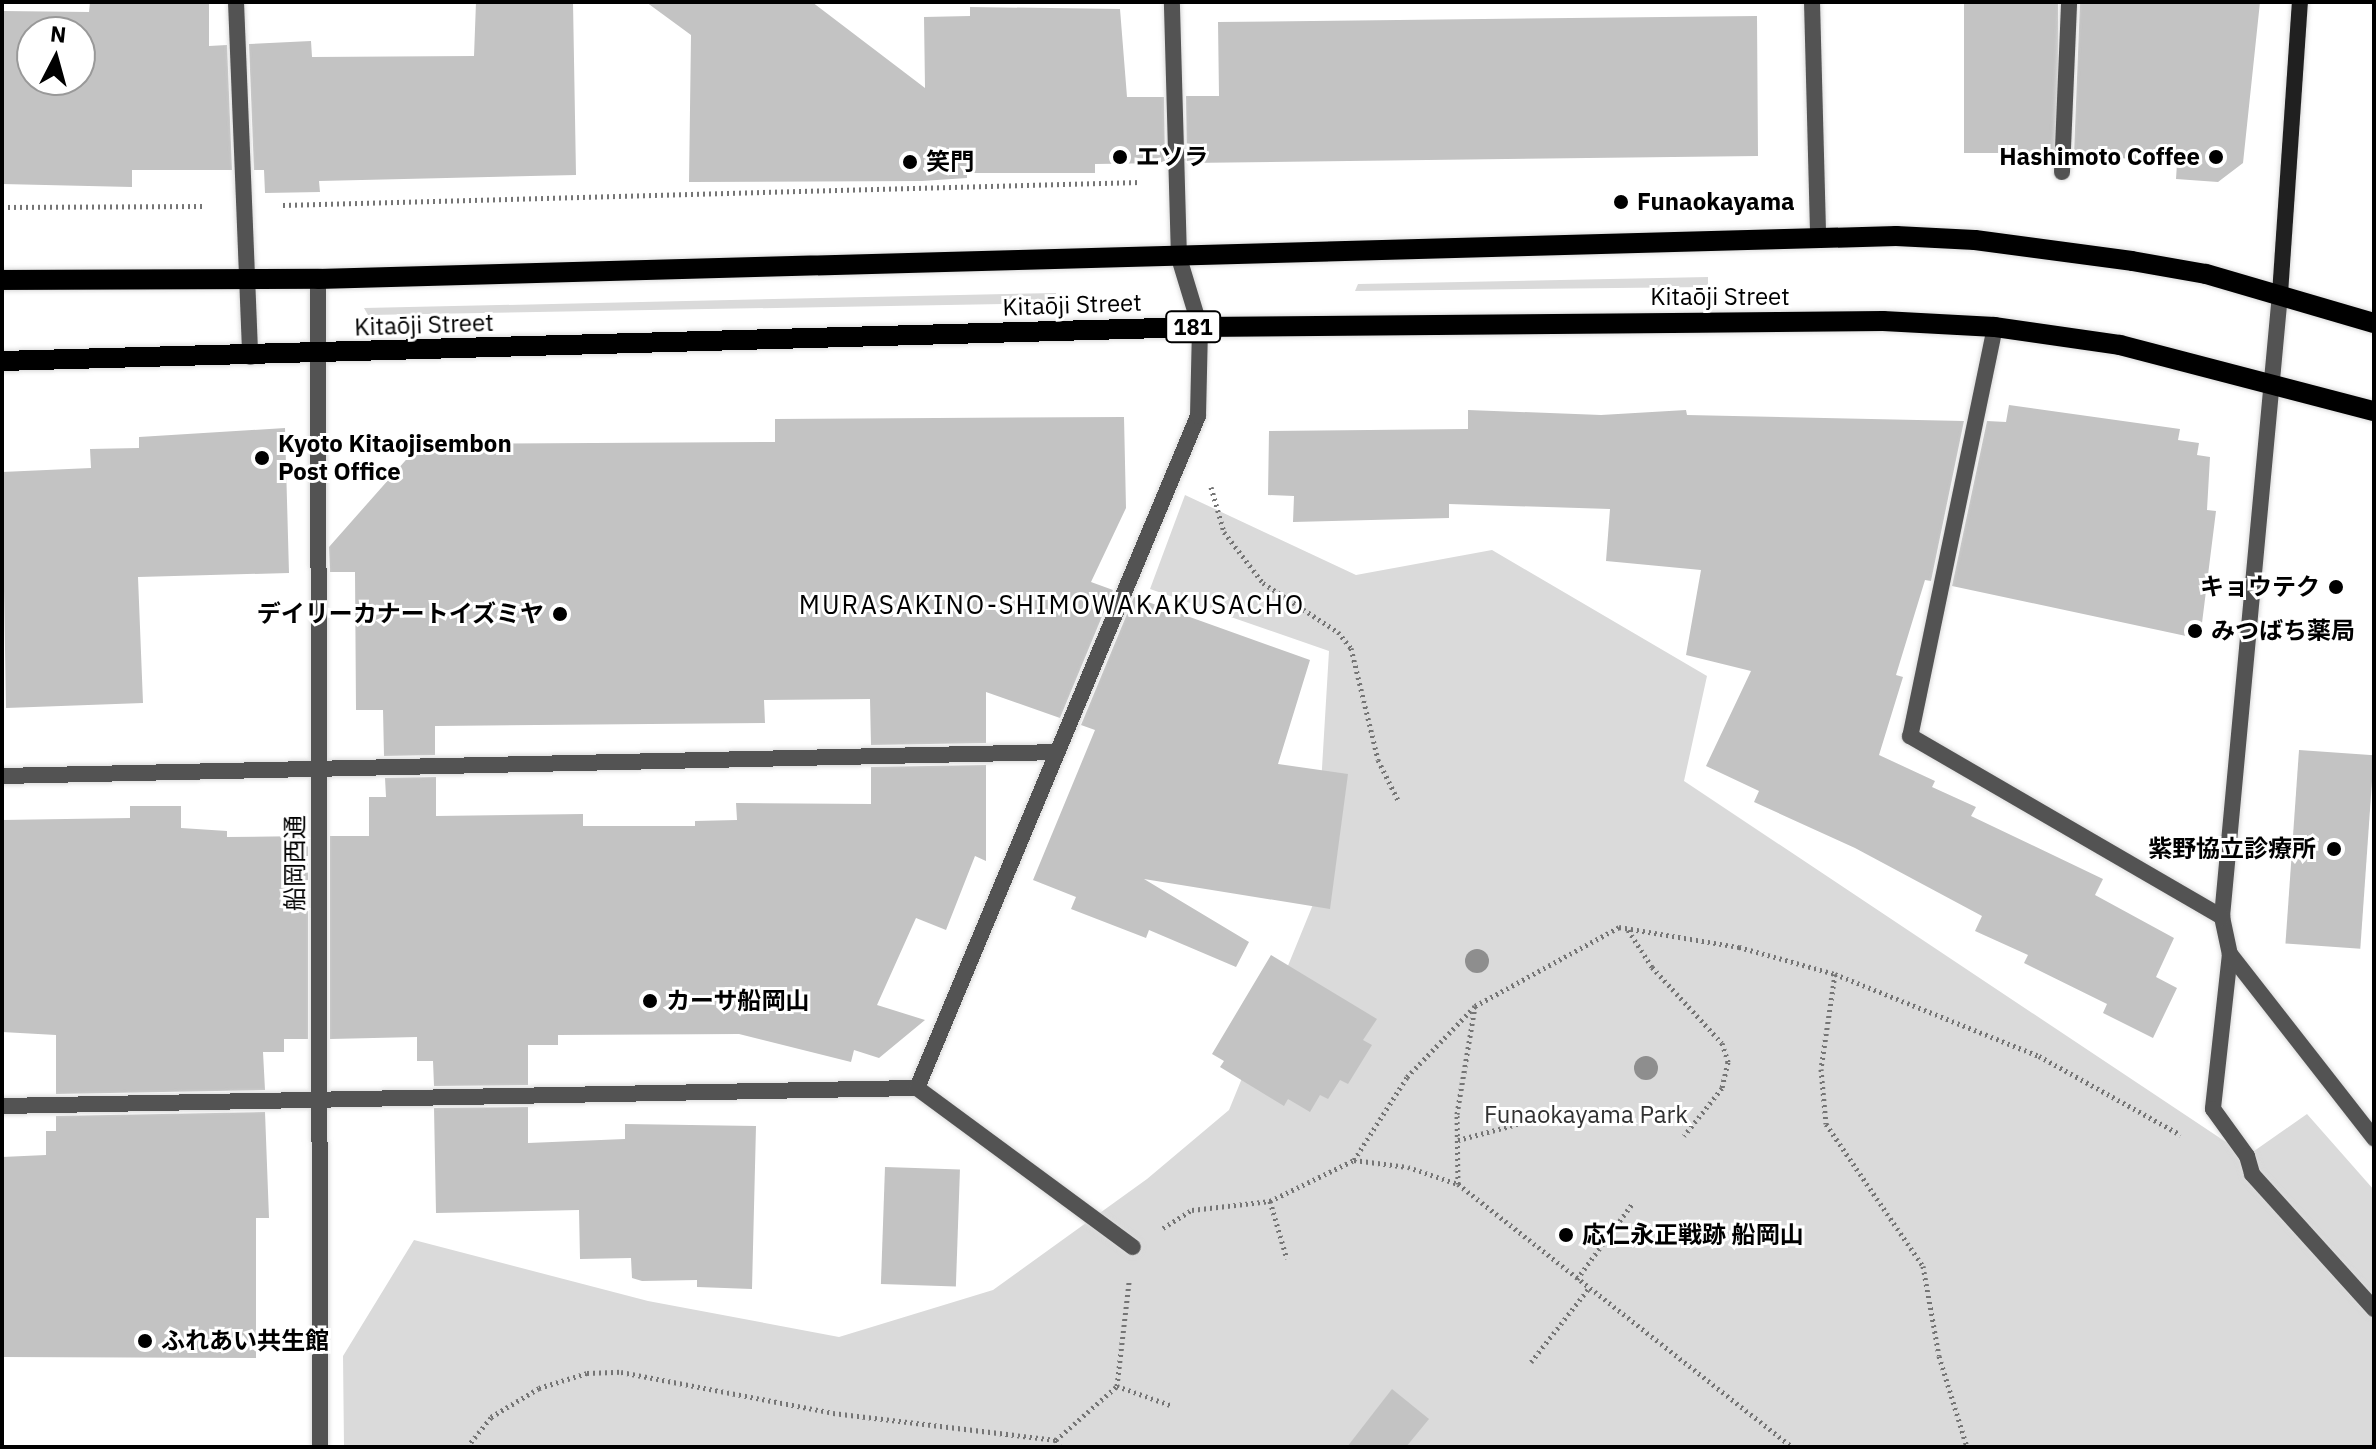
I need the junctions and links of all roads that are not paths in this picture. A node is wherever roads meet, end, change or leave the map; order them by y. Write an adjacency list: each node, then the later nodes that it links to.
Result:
1 (236, 2): 11 (street)
2 (1172, 2): 8 (street)
3 (1812, 2): 7 (street)
4 (2069, 2): 6 (street)
5 (2300, 2): 12 (street)
6 (2062, 172)
7 (1818, 238): 8 (main road, Kitaōji Street); 12 (main road, Kitaōji Street)
8 (1179, 258): 9 (main road, Kitaōji Street); 14 (street)
9 (318, 279): 11 (main road, Kitaōji Street); 16 (street, 船岡西通)
10 (2, 280): 11 (main road, Kitaōji Street)
11 (249, 280): 17 (street)
12 (2280, 294): 13 (main road, Kitaōji Street); 19 (street)
13 (2374, 323)
14 (1200, 327): 15 (main road, Kitaōji Street / 181); 16 (main road, Kitaōji Street / 181); 21 (street)
15 (1995, 327): 19 (main road, Kitaōji Street / 181); 24 (street)
16 (319, 355): 17 (main road, Kitaōji Street / 181); 22 (street, 船岡西通)
17 (250, 357): 18 (main road, Kitaōji Street / 181)
18 (2, 361)
19 (2271, 381): 20 (main road, Kitaōji Street / 181); 24 (street)
20 (2374, 411)
21 (1057, 752): 22 (street); 26 (street)
22 (319, 769): 23 (street); 27 (street, 船岡西通)
23 (2, 776)
24 (2222, 917): 25 (street)
25 (2230, 954): 29 (street); 31 (street)
26 (917, 1088): 27 (street); 30 (street)
27 (320, 1100): 28 (street); 32 (street, 船岡西通)
28 (2, 1106)
29 (2374, 1138)
30 (1133, 1247)
31 (2374, 1309)
32 (320, 1447)

